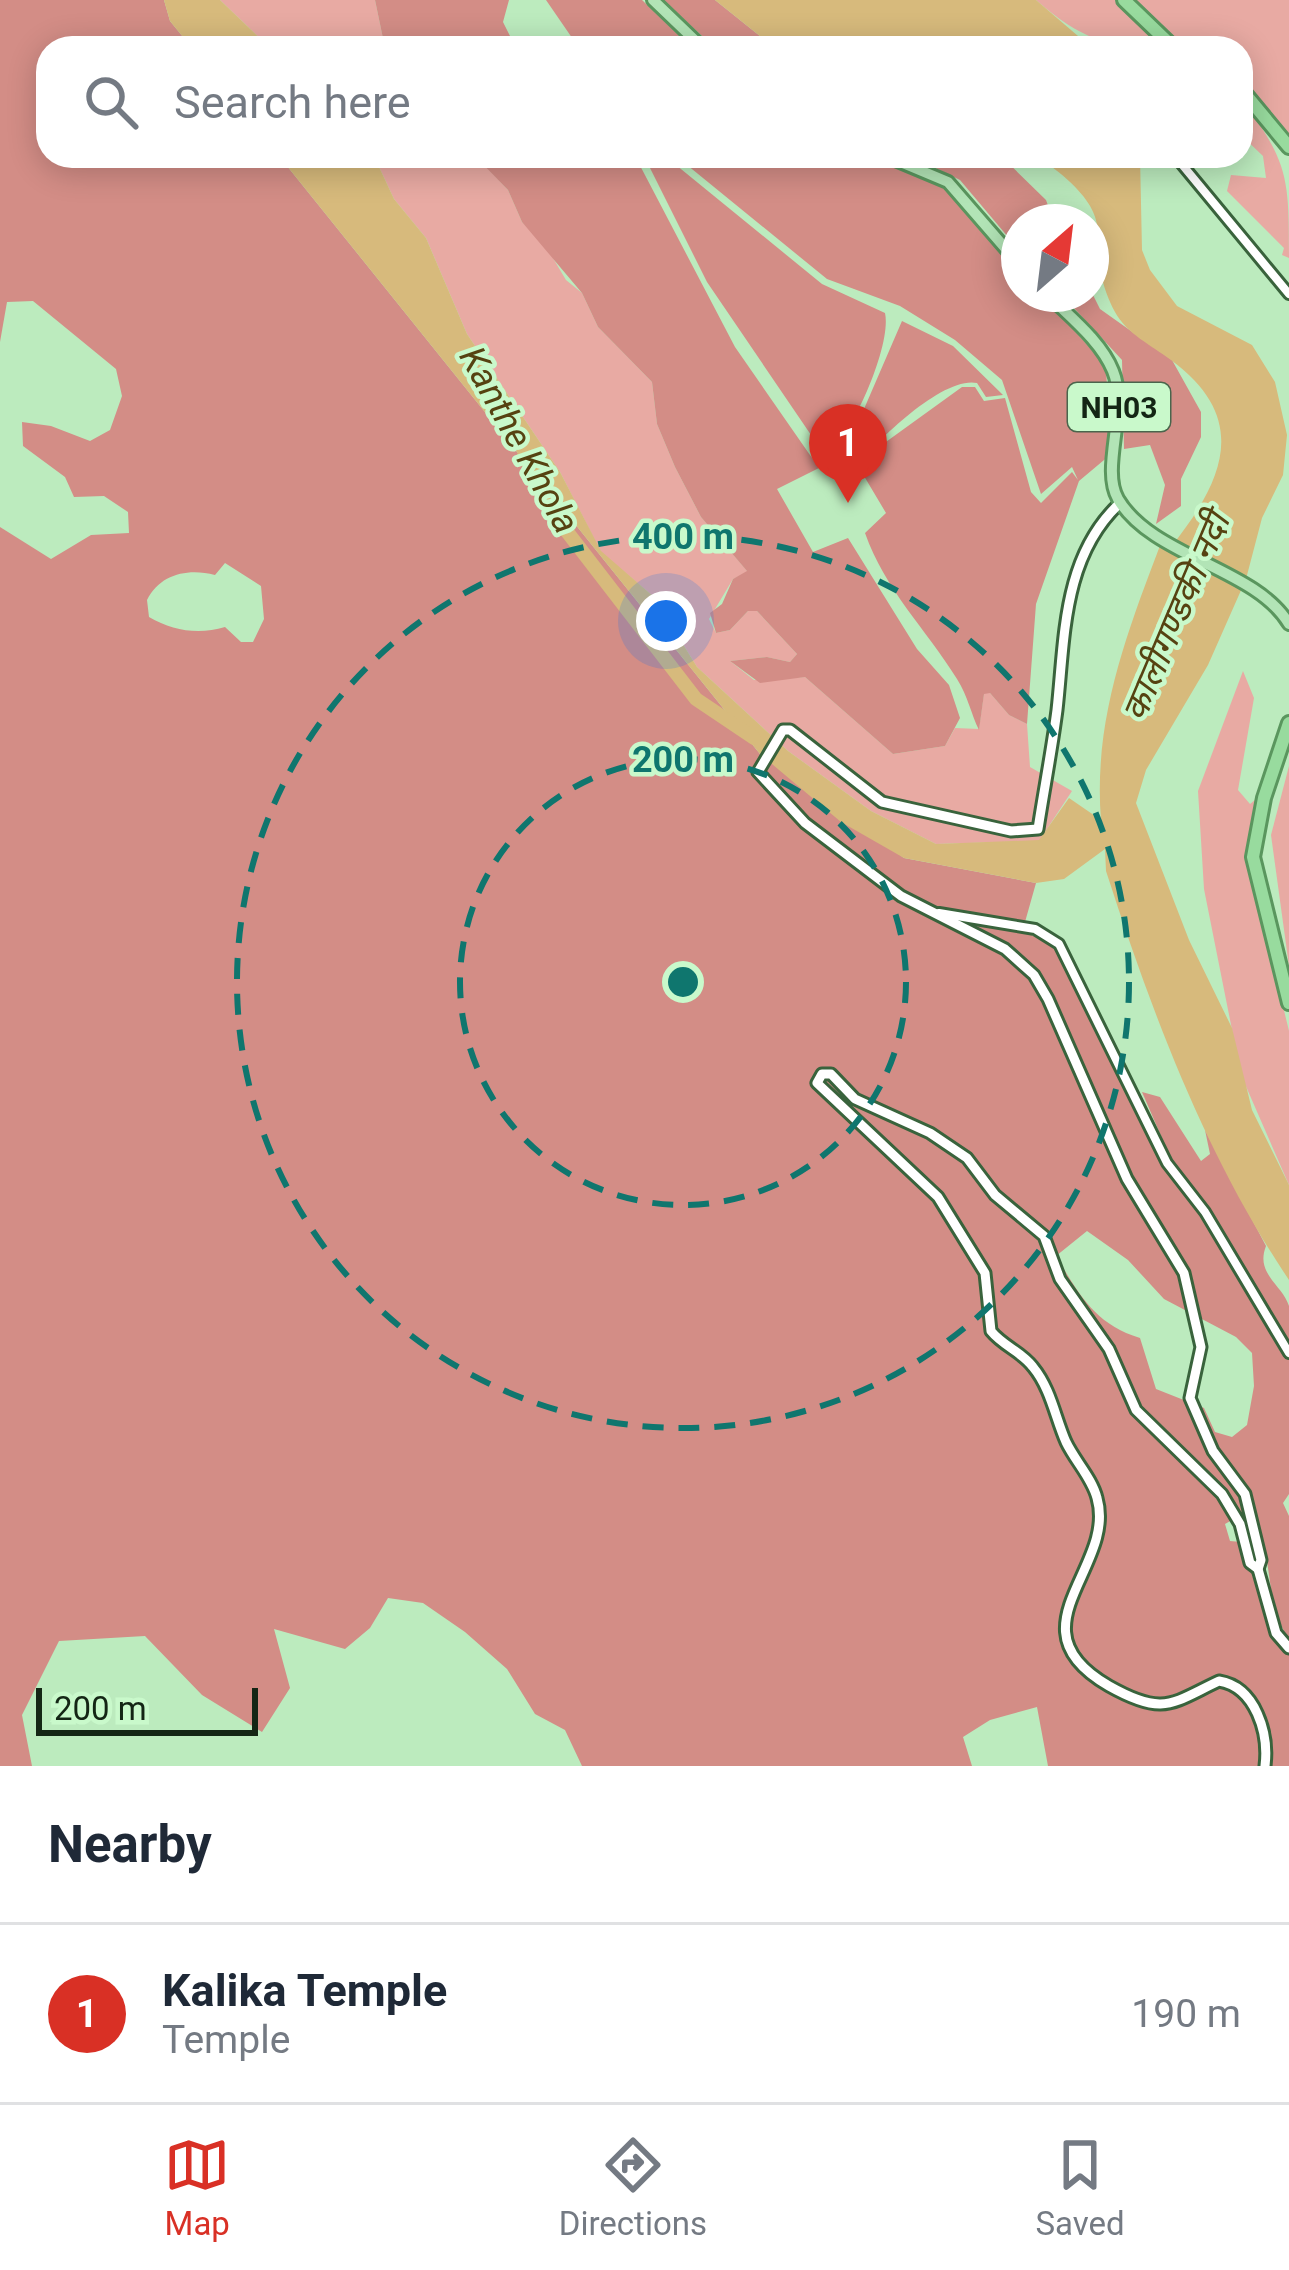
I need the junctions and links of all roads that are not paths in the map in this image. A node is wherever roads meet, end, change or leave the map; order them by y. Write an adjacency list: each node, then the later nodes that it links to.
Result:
1 (653, 0): 3 (main road)
2 (1124, 0): 4 (highway)
3 (690, 36)
4 (1162, 36)
5 (1253, 103): 6 (highway)
6 (1289, 148)
7 (917, 168): 9 (main road)
8 (1185, 168): 10 (street)
9 (1001, 243)
10 (1289, 294)
11 (1065, 312): 12 (main road, NH03)
12 (1120, 503): 13 (main road); 15 (main road)
13 (1289, 624)
14 (1289, 723): 16 (highway)
15 (931, 912): 17 (street); 18 (main road)
16 (1289, 1003)
17 (1289, 1352)
18 (1258, 1569): 19 (main road); 20 (main road)
19 (1289, 1648)
20 (1265, 1766)

